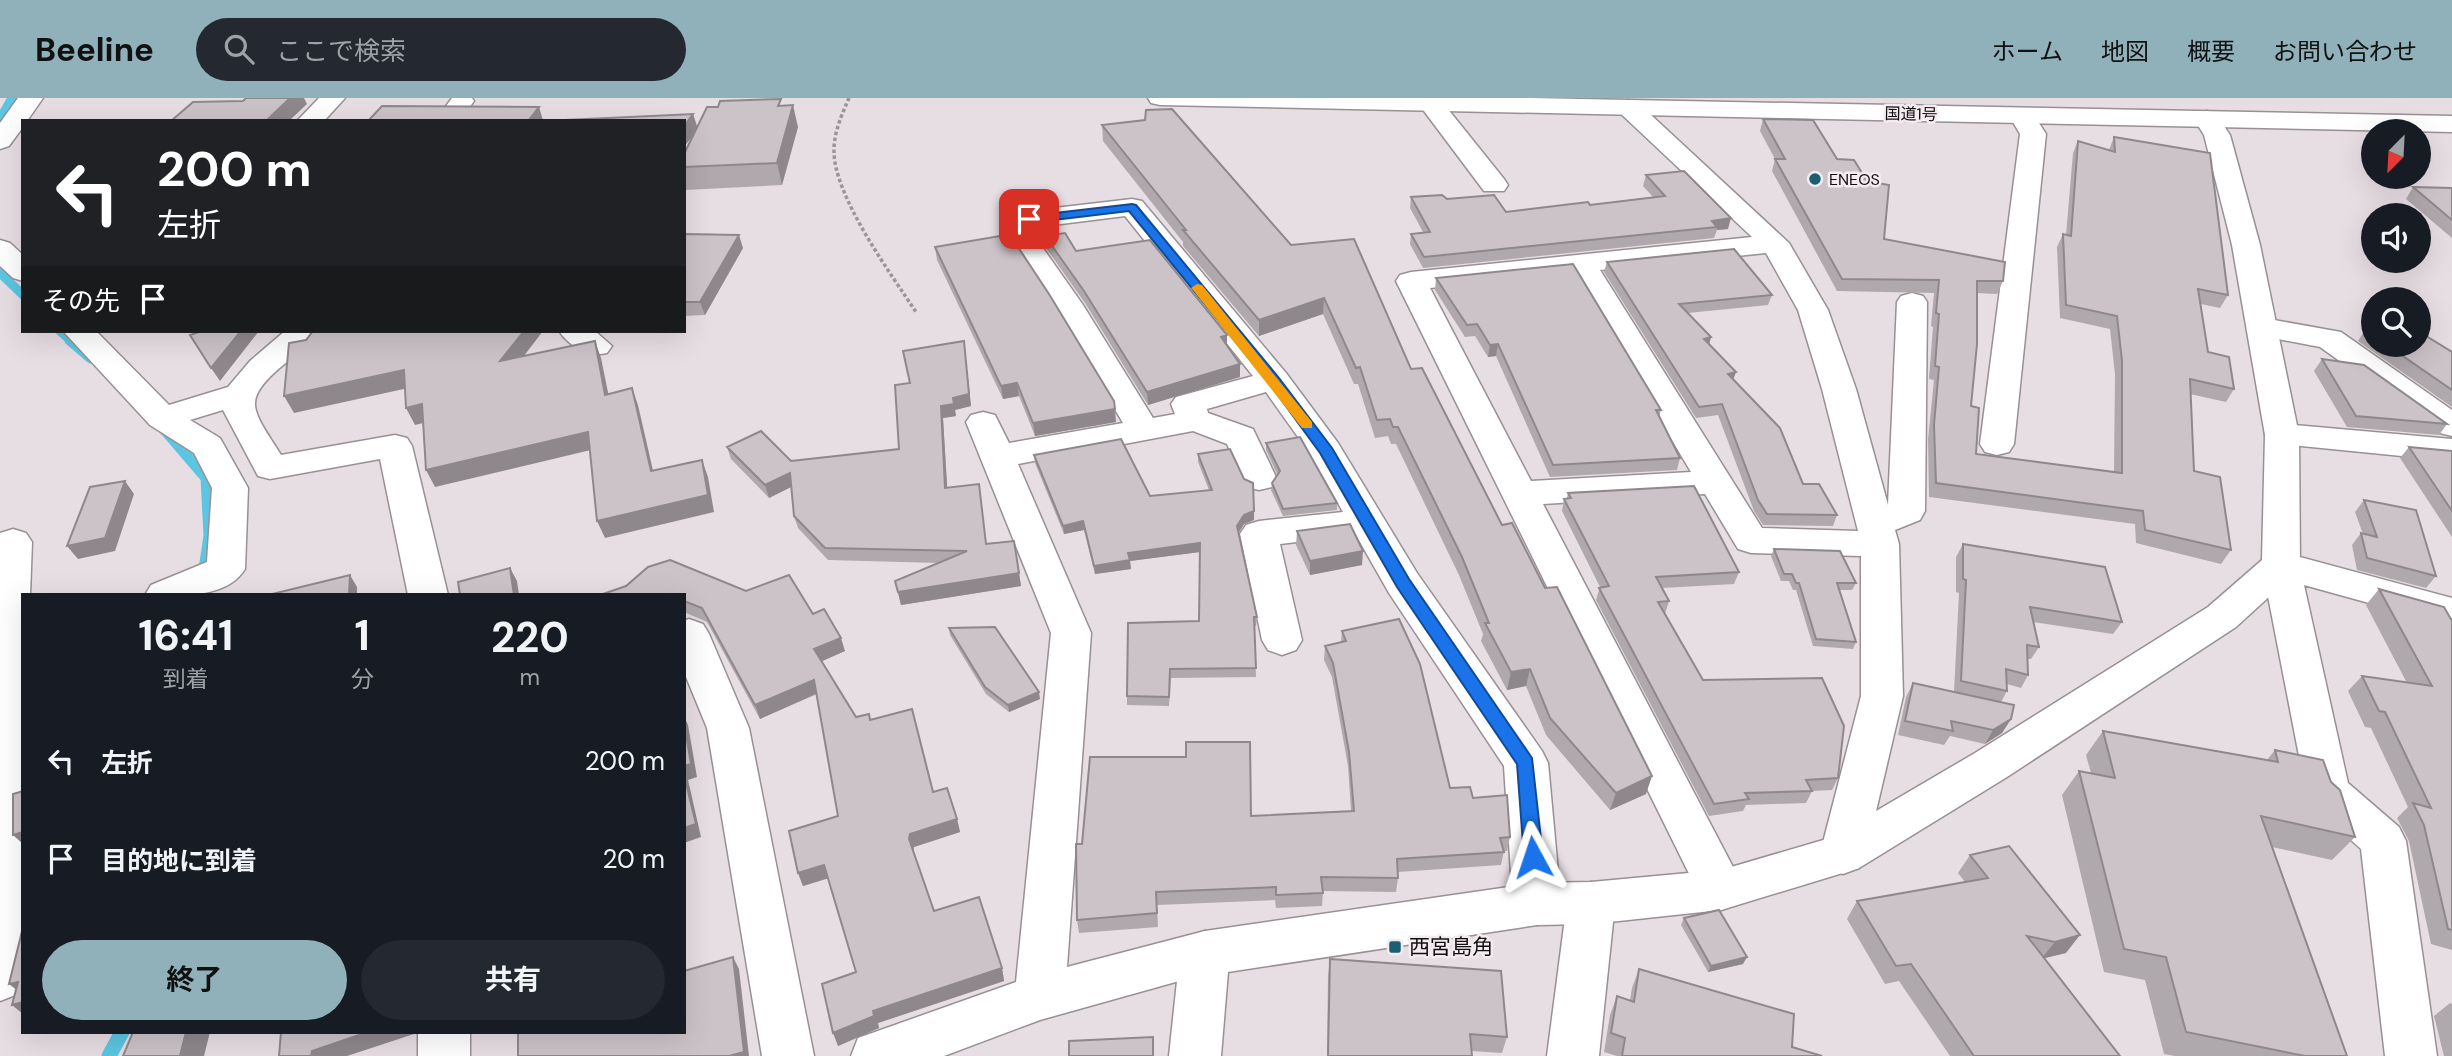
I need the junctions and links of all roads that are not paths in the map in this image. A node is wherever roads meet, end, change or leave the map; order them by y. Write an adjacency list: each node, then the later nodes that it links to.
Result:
1 (31, 98): 11 (main road)
2 (333, 98): 9 (main road)
3 (1160, 98): 4 (main road, 国道1号)
4 (1430, 103): 7 (main road, 国道1号); 12 (main road)
5 (2452, 105): 6 (main road, 国道1号)
6 (2214, 106): 8 (main road, 国道1号); 10 (main road, 国道1号); 18 (main road)
7 (1628, 107): 8 (main road, 国道1号); 13 (main road)
8 (2030, 107): 28 (main road)
9 (311, 119)
10 (2452, 124)
11 (0, 141)
12 (1494, 185)
13 (1774, 243): 15 (main road); 34 (main road)
14 (0, 249): 16 (main road)
15 (1581, 264): 31 (main road); 32 (main road)
16 (21, 270)
17 (1912, 302): 34 (main road)
18 (2263, 327): 25 (main road); 27 (main road)
19 (81, 333): 23 (main road)
20 (302, 333): 22 (main road)
21 (1274, 380): 24 (main road); 26 (main road); 33 (main road)
22 (240, 394): 23 (main road); 38 (main road)
23 (162, 418): 37 (main road)
24 (1194, 420): 26 (main road); 30 (main road)
25 (2452, 426)
26 (1144, 430): 49 (main road)
27 (2282, 435): 29 (main road); 36 (main road)
28 (1997, 443)
29 (2452, 450)
30 (1259, 479)
31 (1715, 482): 32 (main road); 34 (main road)
32 (1518, 494): 44 (main road)
33 (1368, 521): 42 (main road); 46 (main road)
34 (1878, 534): 43 (main road)
35 (13, 542): 41 (main road)
36 (2281, 565): 39 (main road); 43 (main road); 56 (main road)
37 (170, 593)
38 (428, 593)
39 (2452, 612)
40 (686, 635): 52 (main road)
41 (16, 640): 48 (main road)
42 (1282, 640)
43 (1843, 853): 44 (main road)
44 (1721, 890): 45 (main road)
45 (1591, 903): 46 (main road); 55 (main road)
46 (1537, 904): 47 (main road)
47 (1205, 953): 49 (main road); 54 (main road)
48 (0, 978)
49 (1040, 997): 53 (main road)
50 (444, 1034): 51 (main road)
51 (444, 1056)
52 (788, 1056)
53 (877, 1056)
54 (1195, 1056)
55 (1573, 1056)
56 (2411, 1056)

